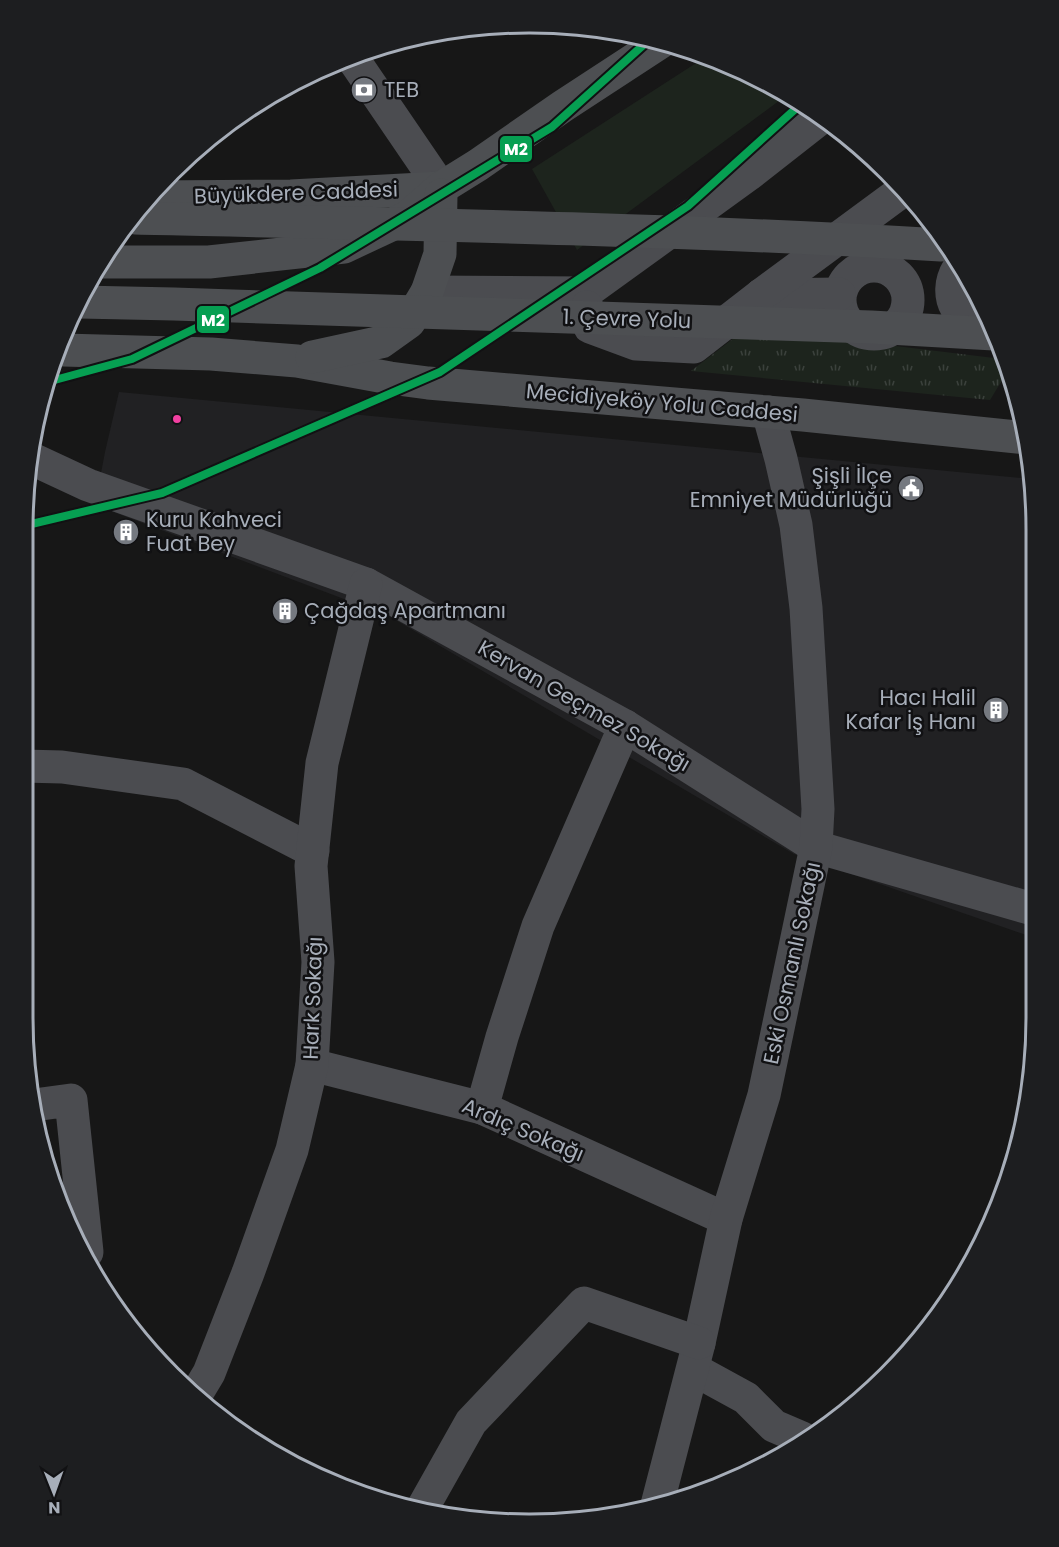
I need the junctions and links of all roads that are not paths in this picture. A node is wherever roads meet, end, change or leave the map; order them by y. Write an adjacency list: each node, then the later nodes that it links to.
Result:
1 (652, 49): 4 (main road, Büyükdere Caddesi)
2 (357, 64): 4 (street)
3 (814, 123): 12 (street)
4 (441, 188): 6 (main road, Büyükdere Caddesi); 9 (main road, Büyükdere Caddesi); 11 (main road)
5 (897, 195): 14 (street)
6 (161, 197)
7 (143, 218): 8 (main road, bridge)
8 (935, 245)
9 (112, 262)
10 (955, 275): 16 (street)
11 (427, 292): 12 (street); 19 (main road)
12 (585, 293): 14 (street)
13 (839, 294): 14 (street)
14 (761, 295)
15 (88, 302): 17 (main road, 1. Çevre Yolu, bridge)
16 (981, 324)
17 (986, 334)
18 (67, 350): 19 (main road)
19 (297, 361): 20 (main road, Mecidiyeköy Yolu Caddesi)
20 (768, 412): 21 (main road, Mecidiyeköy Yolu Caddesi); 26 (street, Eski Osmanlı Sokağı)
21 (1017, 437)
22 (38, 462): 23 (street, Kervan Geçmez Sokağı)
23 (366, 584): 24 (street, Kervan Geçmez Sokağı); 27 (street, Hark Sokağı)
24 (625, 726): 26 (street, Kervan Geçmez Sokağı); 31 (street)
25 (33, 766): 27 (street)
26 (816, 847): 28 (street, Kervan Geçmez Sokağı); 32 (street, Eski Osmanlı Sokağı)
27 (313, 851): 29 (street, Hark Sokağı)
28 (1026, 907)
29 (312, 1065): 31 (street, Ardıç Sokağı); 35 (street, Hark Sokağı)
30 (41, 1104): 33 (street)
31 (482, 1108): 32 (street, Ardıç Sokağı)
32 (726, 1219): 34 (street, Eski Osmanlı Sokağı)
33 (86, 1240)
34 (696, 1356): 36 (street); 37 (street, Eski Osmanlı Sokağı); 38 (street)
35 (200, 1389)
36 (796, 1436)
37 (659, 1497)
38 (426, 1502)

